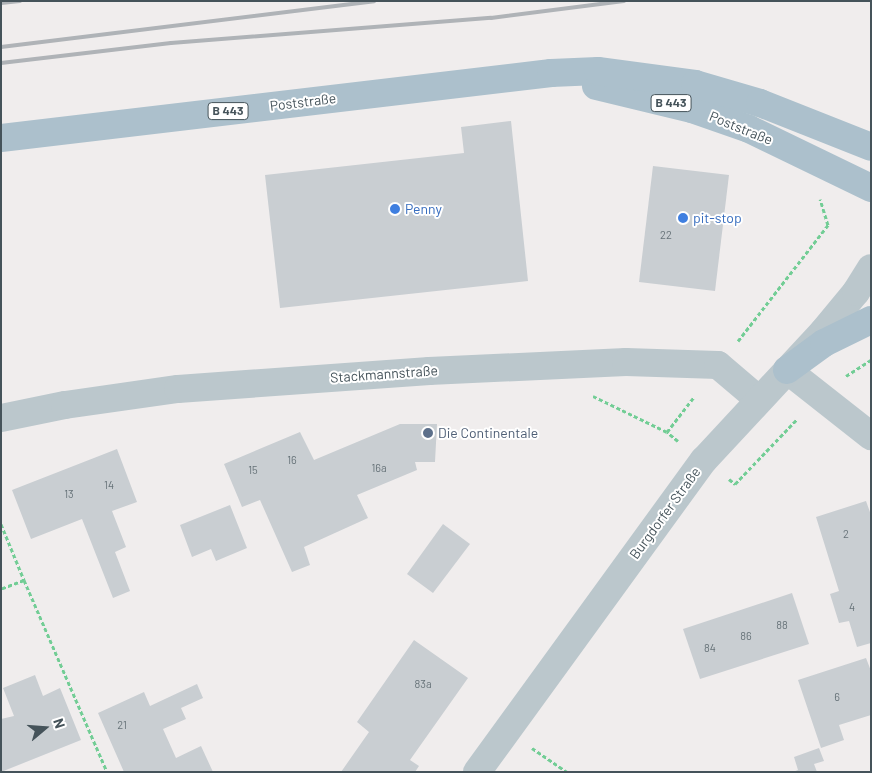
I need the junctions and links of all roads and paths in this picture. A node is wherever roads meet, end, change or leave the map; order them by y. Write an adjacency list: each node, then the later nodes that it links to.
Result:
1 (455, 84): 2 (main road, Poststraße / B 443); 3 (main road, Poststraße / B 443); 4 (main road, Poststraße / B 443)
2 (1, 138)
3 (871, 147)
4 (826, 168): 5 (main road, Poststraße / B 443); 9 (path)
5 (871, 188)
6 (871, 268): 10 (street, Burgdorfer Straße)
7 (871, 320): 10 (main road)
8 (871, 360): 12 (path)
9 (718, 365): 13 (street); 14 (street, Stackmannstraße); 15 (path)
10 (787, 370): 12 (street); 13 (street, Burgdorfer Straße)
11 (588, 394): 15 (path)
12 (821, 396): 16 (street); 17 (path)
13 (758, 399): 17 (street, Burgdorfer Straße)
14 (1, 418)
15 (667, 432): 17 (path)
16 (871, 436)
17 (704, 460): 21 (street, Burgdorfer Straße)
18 (1, 524): 19 (path)
19 (24, 580): 20 (path); 22 (path)
20 (1, 589)
21 (507, 730): 23 (street, Burgdorfer Straße); 24 (path)
22 (107, 772)
23 (477, 772)
24 (567, 772)

